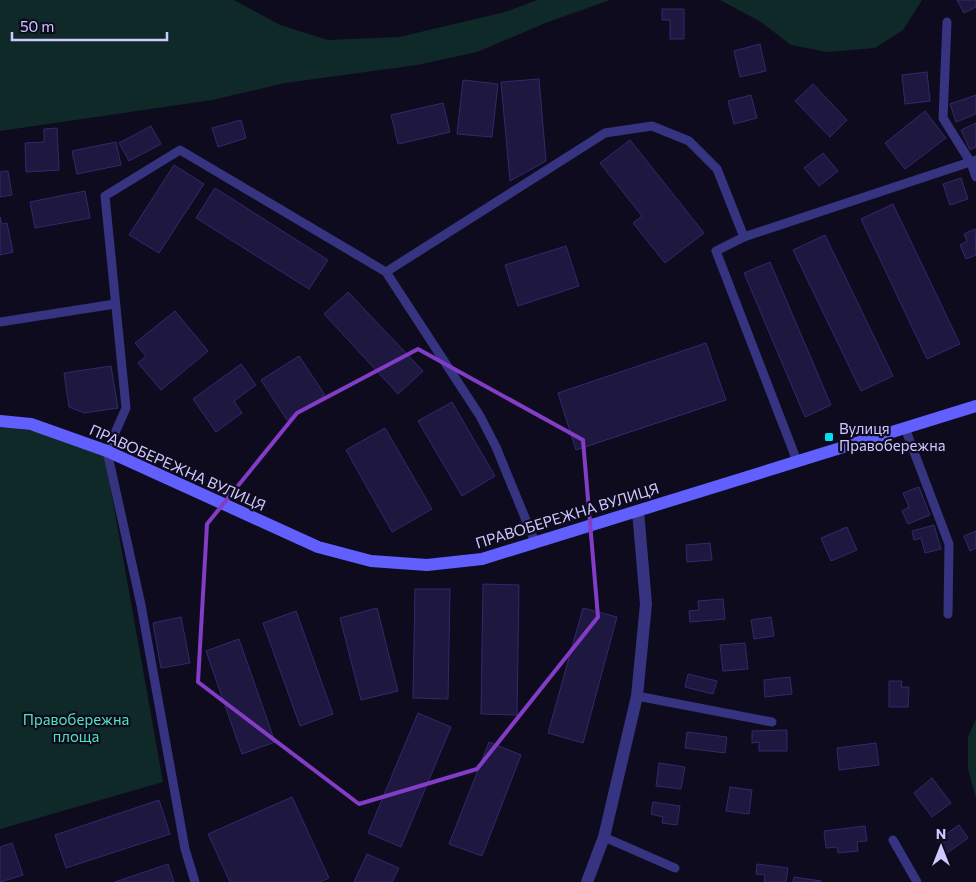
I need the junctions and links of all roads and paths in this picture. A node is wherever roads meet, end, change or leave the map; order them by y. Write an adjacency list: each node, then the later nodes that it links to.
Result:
1 (947, 22): 2 (lane)
2 (973, 162): 3 (lane); 4 (lane)
3 (976, 176)
4 (744, 237): 5 (lane); 12 (lane)
5 (386, 272): 6 (lane); 14 (lane)
6 (115, 304): 7 (lane); 11 (lane)
7 (0, 322)
8 (976, 406): 10 (street, ПРАВОБЕРЕЖНА ВУЛИЦЯ)
9 (0, 421): 11 (street, ПРАВОБЕРЕЖНА ВУЛИЦЯ)
10 (905, 428): 12 (street, ПРАВОБЕРЕЖНА ВУЛИЦЯ); 15 (lane)
11 (107, 451): 14 (street, ПРАВОБЕРЕЖНА ВУЛИЦЯ); 21 (lane)
12 (797, 461): 13 (street, ПРАВОБЕРЕЖНА ВУЛИЦЯ)
13 (638, 511): 14 (street, ПРАВОБЕРЕЖНА ВУЛИЦЯ); 16 (street)
14 (535, 542)
15 (948, 614)
16 (637, 696): 17 (lane); 18 (street)
17 (772, 722)
18 (604, 837): 20 (lane); 22 (street)
19 (892, 840): 23 (lane)
20 (675, 868)
21 (195, 882)
22 (587, 882)
23 (917, 882)

